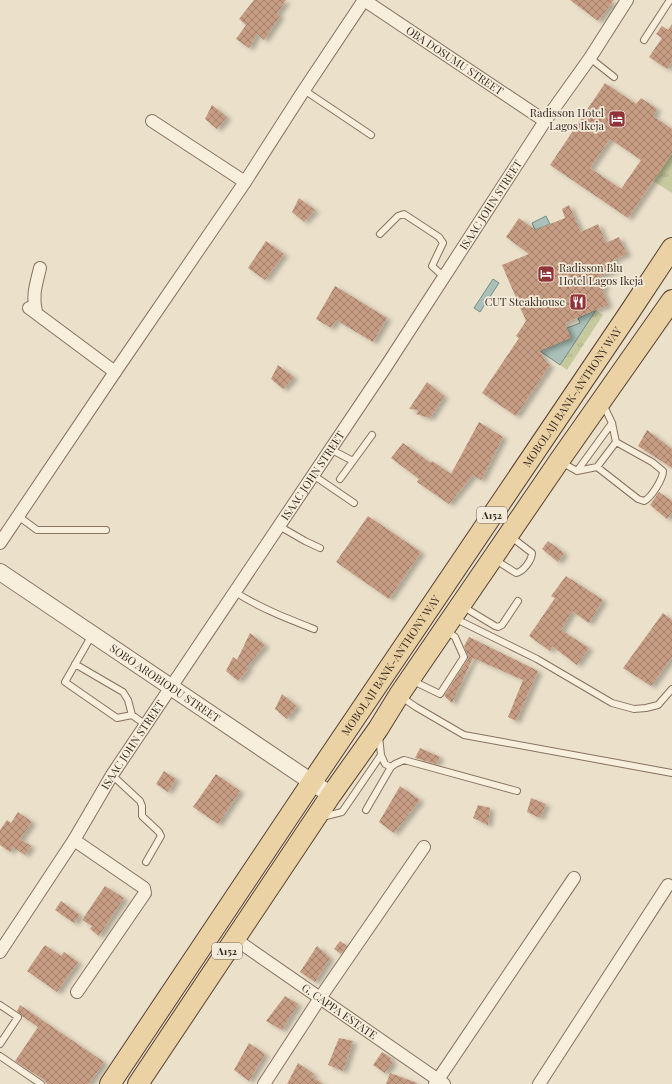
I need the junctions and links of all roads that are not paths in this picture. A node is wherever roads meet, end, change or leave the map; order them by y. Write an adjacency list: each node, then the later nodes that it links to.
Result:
1 (364, 0): 7 (street); 9 (street, OBA DOSUMU STREET)
2 (627, 0): 5 (street, ISAAC JOHN STREET)
3 (670, 0): 4 (lane)
4 (644, 40)
5 (590, 58): 6 (lane); 9 (street, ISAAC JOHN STREET)
6 (614, 77)
7 (304, 90): 10 (lane); 11 (street)
8 (152, 121): 11 (street)
9 (545, 121): 16 (street, ISAAC JOHN STREET)
10 (371, 135)
11 (245, 182): 21 (street)
12 (380, 234): 16 (lane)
13 (672, 248): 14 (main road, MOBOLAJI BANK-ANTHONY WAY / A152)
14 (661, 264): 17 (main road); 19 (main road, MOBOLAJI BANK-ANTHONY WAY / A152)
15 (40, 268): 21 (street)
16 (444, 277): 26 (street, ISAAC JOHN STREET)
17 (672, 290)
18 (672, 300): 20 (main road, A152)
19 (631, 310): 20 (main road); 58 (main road, MOBOLAJI BANK-ANTHONY WAY / A152)
20 (656, 324): 22 (main road, A152)
21 (114, 372): 34 (street)
22 (601, 400): 23 (lane); 28 (main road, A152)
23 (612, 423): 25 (lane); 30 (lane)
24 (372, 436): 27 (lane)
25 (616, 442): 29 (lane); 29 (lane)
26 (330, 449): 27 (lane); 31 (street, ISAAC JOHN STREET)
27 (353, 461): 32 (lane)
28 (559, 461): 30 (lane); 37 (main road, A152)
29 (597, 467): 30 (lane)
30 (577, 471)
31 (313, 474): 33 (lane); 35 (street, ISAAC JOHN STREET)
32 (340, 479)
33 (354, 503)
34 (18, 516): 36 (lane); 38 (street)
35 (279, 526): 39 (lane); 42 (street, ISAAC JOHN STREET)
36 (106, 530)
37 (508, 536): 40 (main road, A152); 40 (lane)
38 (0, 543)
39 (320, 548)
40 (493, 558): 44 (main road, A152)
41 (0, 572): 46 (street, SOBO AROBIODU STREET)
42 (235, 592): 45 (lane); 48 (street, ISAAC JOHN STREET)
43 (518, 601): 44 (lane)
44 (453, 617): 49 (main road, A152); 49 (lane); 50 (lane)
45 (314, 629)
46 (93, 634): 47 (lane); 48 (street, SOBO AROBIODU STREET)
47 (75, 664): 51 (lane); 51 (lane)
48 (171, 687): 52 (street, ISAAC JOHN STREET); 58 (street, SOBO AROBIODU STREET)
49 (405, 688): 53 (main road, A152); 56 (lane)
50 (672, 689)
51 (132, 715): 52 (lane)
52 (146, 725): 57 (street, ISAAC JOHN STREET)
53 (378, 729): 54 (lane); 60 (main road, A152)
54 (381, 755): 55 (lane); 62 (lane)
55 (391, 767): 59 (lane); 61 (lane)
56 (672, 773)
57 (112, 775): 63 (street, ISAAC JOHN STREET); 65 (lane)
58 (312, 782): 60 (street, SOBO AROBIODU STREET); 77 (main road, MOBOLAJI BANK-ANTHONY WAY / A152)
59 (517, 790)
60 (331, 795): 62 (main road, A152)
61 (366, 810)
62 (315, 819): 68 (main road, A152)
63 (74, 840): 69 (street, ISAAC JOHN STREET); 70 (street)
64 (424, 847): 71 (street)
65 (146, 862)
66 (574, 878): 75 (street)
67 (668, 885): 80 (street)
68 (235, 939): 71 (street, G. CAPPA ESTATE); 78 (main road, A152)
69 (0, 952)
70 (77, 992)
71 (320, 998): 75 (street, G. CAPPA ESTATE); 79 (street)
72 (1, 1007): 73 (lane)
73 (0, 1044)
74 (0, 1056): 76 (lane)
75 (439, 1083)
76 (41, 1084)
77 (110, 1084)
78 (138, 1084)
79 (264, 1084)
80 (539, 1084)

